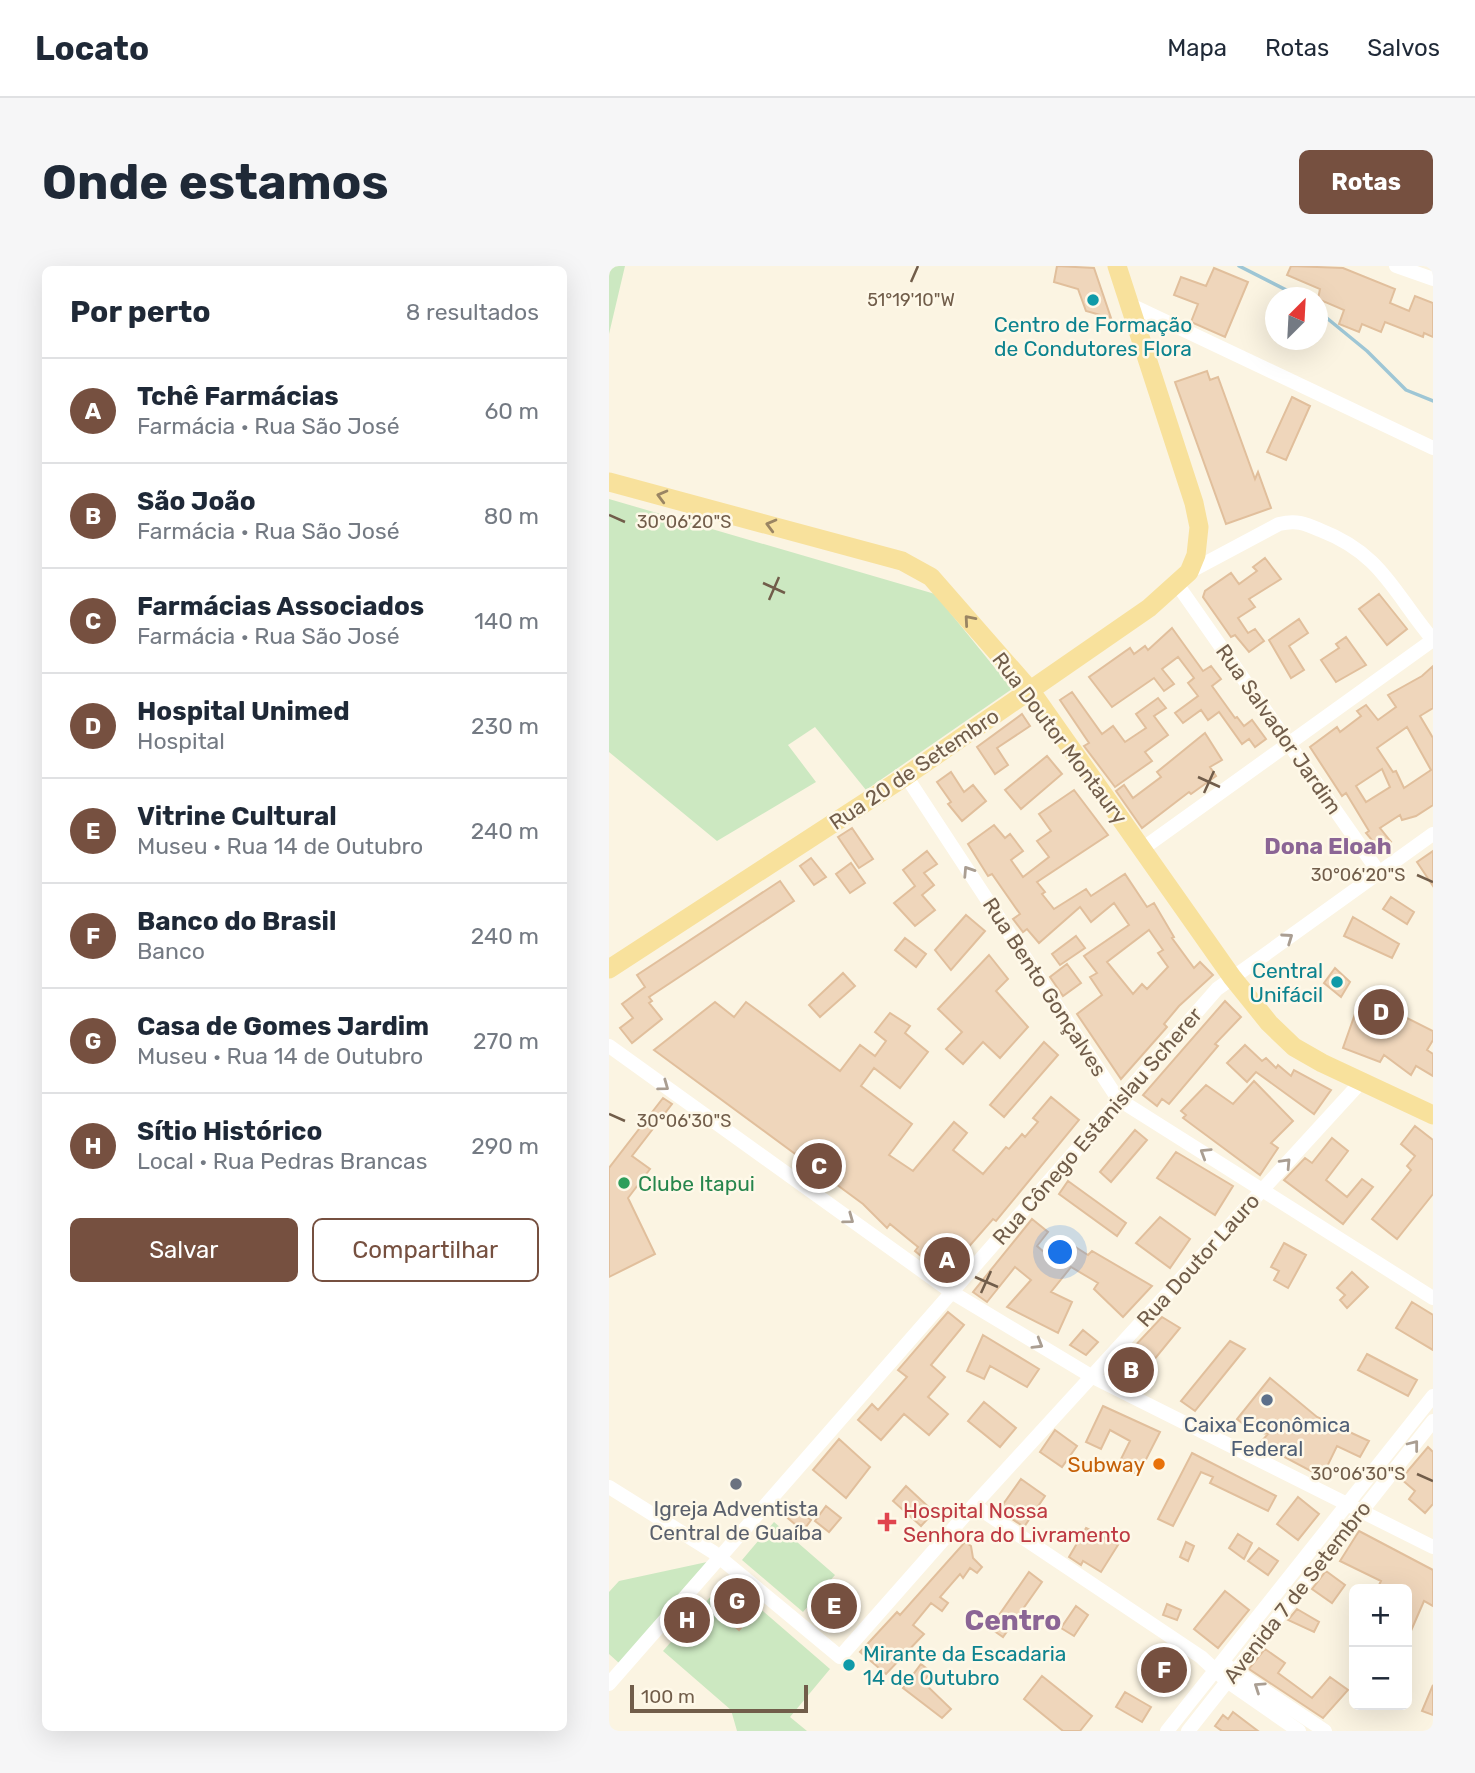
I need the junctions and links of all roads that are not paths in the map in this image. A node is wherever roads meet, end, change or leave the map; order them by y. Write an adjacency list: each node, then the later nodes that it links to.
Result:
1 (1117, 266): 4 (main road)
2 (1396, 266): 3 (street)
3 (1433, 279)
4 (1131, 304): 5 (street); 7 (main road)
5 (1433, 448)
6 (609, 482): 9 (main road, Rua Doutor Montaury, one-way to 6)
7 (1183, 578): 8 (street); 9 (main road, Rua 20 de Setembro); 10 (street, Rua Salvador Jardim)
8 (1433, 640): 10 (street)
9 (1030, 690): 11 (main road, Rua 20 de Setembro); 13 (main road, Rua Doutor Montaury)
10 (1290, 744): 13 (street); 14 (street, Rua Salvador Jardim)
11 (905, 776): 15 (main road, Rua 20 de Setembro); 19 (street, Rua Bento Gonçalves, one-way to 11)
12 (1433, 834): 14 (street, Rua Cônego Estanislau Scherer)
13 (1142, 849): 16 (main road, Rua Doutor Montaury)
14 (1380, 874): 16 (street, Rua Cônego Estanislau Scherer, one-way to 14)
15 (609, 969)
16 (1232, 977): 18 (main road, Rua Doutor Montaury); 19 (street, Rua Cônego Estanislau Scherer)
17 (609, 1046): 22 (street, one-way to 22)
18 (1361, 1082): 20 (main road, Rua Doutor Montaury); 21 (street, Rua Doutor Lauro, one-way to 18)
19 (1118, 1099): 21 (street, Rua Bento Gonçalves, one-way to 19); 22 (street, Rua Cônego Estanislau Scherer)
20 (1433, 1115)
21 (1262, 1189): 23 (street, Rua Bento Gonçalves); 24 (street, Rua Doutor Lauro)
22 (953, 1293): 24 (street, one-way to 24); 32 (street, Rua Cônego Estanislau Scherer)
23 (1433, 1298)
24 (1091, 1376): 28 (street); 29 (street, Rua Doutor Lauro)
25 (1433, 1396): 28 (street, Avenida 7 de Setembro)
26 (1433, 1420): 30 (street, Avenida 7 de Setembro, one-way to 26)
27 (609, 1487): 32 (street)
28 (1347, 1504): 30 (street); 33 (street, Avenida 7 de Setembro)
29 (974, 1505): 32 (street, Rua Doutor Lauro); 35 (street)
30 (1361, 1512): 31 (street); 34 (street, Avenida 7 de Setembro)
31 (1433, 1547)
32 (720, 1558): 37 (street, Rua Cônego Estanislau Scherer)
33 (1278, 1590): 34 (street); 35 (street, Avenida 7 de Setembro)
34 (1291, 1600): 36 (street, Avenida 7 de Setembro)
35 (1217, 1666): 36 (street); 39 (street, Avenida 7 de Setembro)
36 (1231, 1676): 38 (street); 40 (street, Avenida 7 de Setembro)
37 (609, 1684)
38 (1290, 1716): 41 (street); 42 (street)
39 (1167, 1731)
40 (1188, 1731)
41 (1299, 1731)
42 (1325, 1731)

